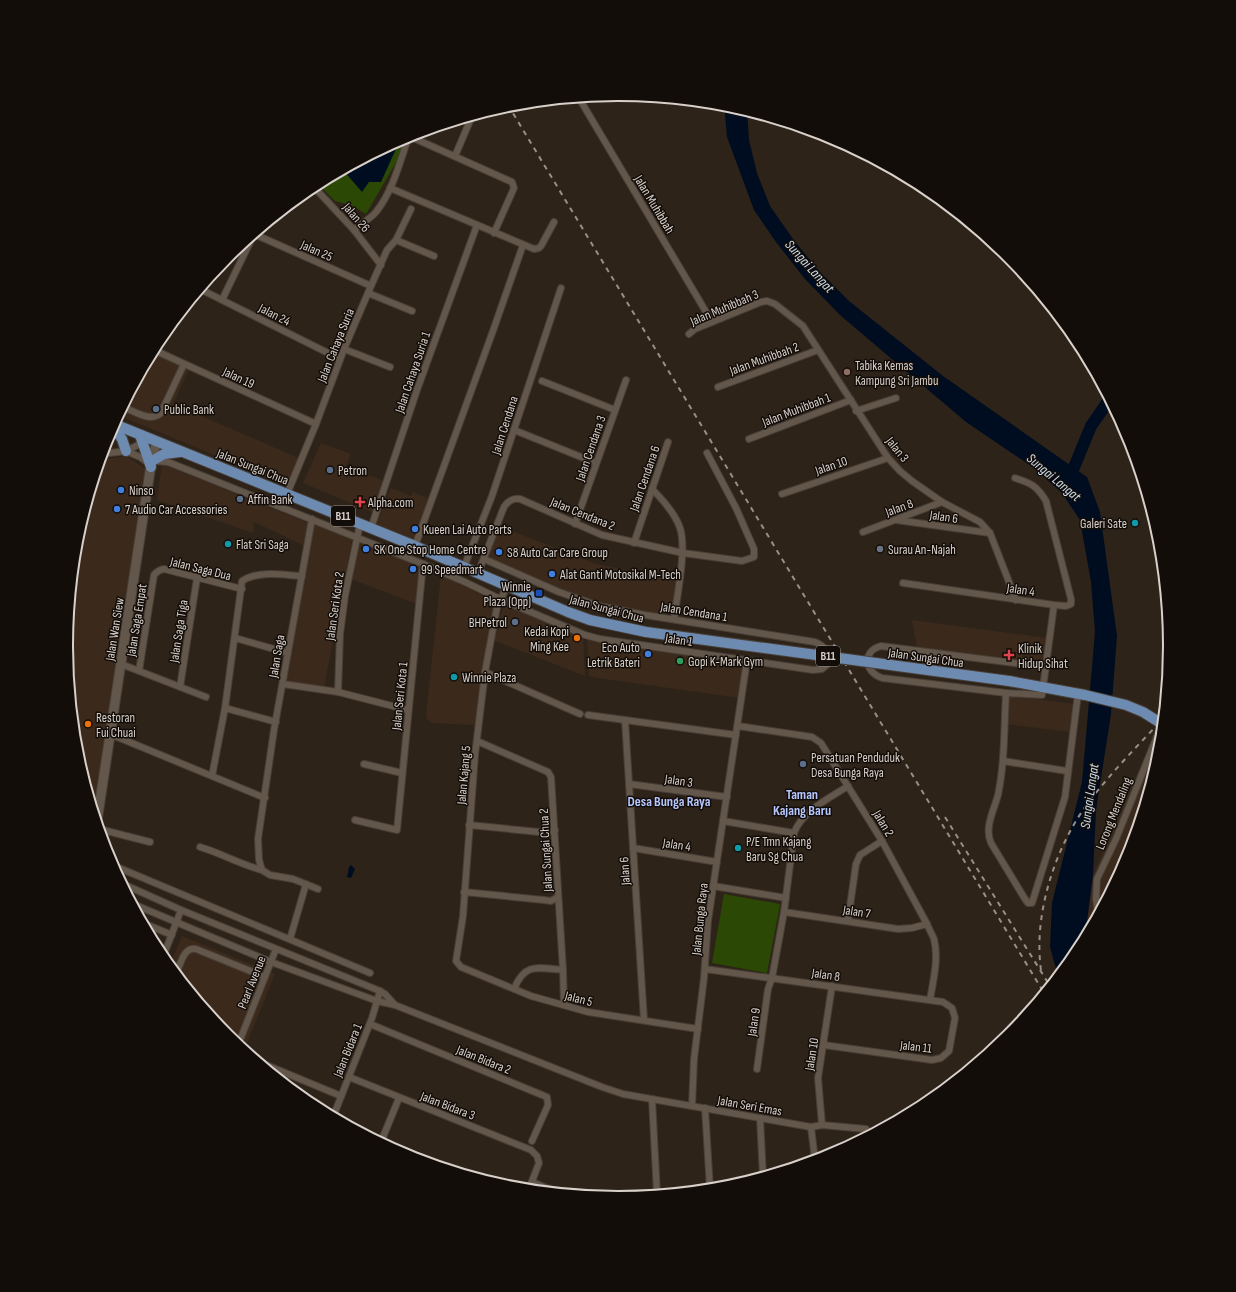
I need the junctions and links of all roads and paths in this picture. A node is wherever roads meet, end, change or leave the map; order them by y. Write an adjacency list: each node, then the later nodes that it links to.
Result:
1 (581, 102): 26 (street, Jalan Muhibbah)
2 (469, 122): 5 (street)
3 (417, 139): 5 (street)
4 (406, 143): 6 (street)
5 (455, 156): 12 (street)
6 (390, 188): 10 (street); 11 (street)
7 (318, 191): 11 (street, Jalan 26)
8 (411, 209): 14 (street, Jalan Cahaya Suria)
9 (554, 222): 15 (street)
10 (477, 226): 12 (street); 67 (street, Jalan Cahaya Suria 1)
11 (354, 230): 18 (street, Jalan 26)
12 (494, 233): 15 (street)
13 (259, 236): 19 (street, Jalan 25)
14 (396, 240): 17 (street); 18 (street, Jalan Cahaya Suria)
15 (523, 245): 72 (street)
16 (248, 247): 23 (street)
17 (434, 256)
18 (381, 264): 19 (street, Jalan Cahaya Suria)
19 (371, 286): 22 (street, Jalan Cahaya Suria)
20 (561, 288): 44 (street, Jalan Cendana)
21 (205, 291): 23 (street, Jalan 24)
22 (368, 293): 25 (street); 28 (street, Jalan Cahaya Suria)
23 (222, 300): 31 (street, Jalan 24)
24 (767, 301): 26 (street, Jalan Muhibbah 3); 29 (street, Jalan 3)
25 (412, 311)
26 (712, 322): 27 (street, Jalan Muhibbah 3)
27 (689, 334)
28 (344, 349): 31 (street, Jalan Cahaya Suria); 33 (street)
29 (818, 350): 36 (street, Jalan Muhibbah 2); 38 (street, Jalan 3)
30 (159, 352): 32 (street, Jalan 19)
31 (340, 359): 42 (street, Jalan Cahaya Suria)
32 (184, 364): 39 (street); 42 (street, Jalan 19)
33 (390, 367)
34 (626, 380): 40 (street, Jalan Cendana 3)
35 (542, 381): 40 (street)
36 (718, 387)
37 (896, 398): 41 (street)
38 (850, 400): 41 (street, Jalan 3); 46 (street, Jalan Muhibbah 1)
39 (127, 409)
40 (615, 410): 54 (street, Jalan Cendana 3)
41 (856, 411): 53 (street, Jalan 3)
42 (316, 424): 60 (street, Jalan Cahaya Suria)
43 (118, 427): 47 (main road, Jalan Sungai Chua / B11)
44 (514, 430): 54 (street); 76 (street, Jalan Cendana)
45 (117, 431): 49 (main road)
46 (749, 439)
47 (147, 440): 49 (street); 50 (main road, Jalan Sungai Chua / B11); 55 (main road); 55 (street, Jalan Wan Siew)
48 (668, 442): 59 (street, Jalan Cendana 6)
49 (126, 451): 51 (street); 55 (street)
50 (182, 451): 55 (main road); 56 (main road, Jalan Sungai Chua / B11)
51 (108, 453)
52 (707, 453): 73 (street, Jalan Cendana 2)
53 (888, 458): 61 (street, Jalan 10); 62 (street, Jalan 3)
54 (596, 463): 66 (street, Jalan Cendana 3)
55 (152, 464): 58 (street, Jalan 1); 93 (street, Jalan Wan Siew)
56 (221, 468): 58 (street); 60 (main road, Jalan Sungai Chua / B11)
57 (1015, 478): 87 (street, Jalan 4)
58 (216, 481): 63 (street, Jalan 1)
59 (652, 489): 71 (street, Jalan Cendana 6); 73 (street)
60 (287, 494): 65 (main road, Jalan Sungai Chua / B11)
61 (782, 494)
62 (942, 502): 64 (street, Jalan 8); 69 (street, Jalan 3)
63 (312, 519): 70 (street, Jalan 1); 79 (street, Jalan Saga)
64 (896, 520): 68 (street, Jalan 8); 69 (street, Jalan 6)
65 (360, 524): 67 (main road, Jalan Sungai Chua / B11); 70 (street, Jalan Seri Kota 2)
66 (575, 524): 71 (street, Jalan Cendana 2); 74 (street, Jalan Cendana 2)
67 (371, 528): 72 (main road, Jalan Sungai Chua / B11)
68 (863, 532)
69 (990, 533): 85 (street, Jalan 3)
70 (357, 537): 75 (street, Jalan 1); 101 (street, Jalan Seri Kota 2)
71 (634, 543): 73 (street, Jalan Cendana 2)
72 (414, 546): 76 (main road, Jalan Sungai Chua / B11)
73 (683, 553): 89 (street)
74 (484, 559): 78 (street); 89 (street, Jalan Cendana 1)
75 (423, 564): 84 (street, Jalan 1); 106 (street, Jalan Seri Kota 1)
76 (464, 567): 78 (main road, Jalan Sungai Chua / B11)
77 (156, 572): 80 (street, Jalan Saga Dua); 96 (street, Jalan Saga Empat)
78 (478, 573): 82 (main road, Jalan Sungai Chua / B11)
79 (302, 576): 83 (street); 91 (street, Jalan Saga)
80 (197, 578): 83 (street, Jalan Saga Dua); 99 (street, Jalan Saga Tiga)
81 (903, 583): 85 (street, Jalan 4)
82 (507, 586): 84 (street, Jalan Kajang 5); 86 (main road, Jalan Sungai Chua / B11)
83 (242, 589): 90 (street)
84 (500, 599): 88 (street, Jalan 1); 97 (street, Jalan Kajang 5)
85 (1016, 600): 87 (street, Jalan 4)
86 (546, 603): 88 (street); 100 (main road, Jalan Sungai Chua / B11, bridge)
87 (1054, 605): 94 (street)
88 (541, 617): 92 (street, Jalan 1)
89 (674, 620): 95 (street, Jalan Cendana 1)
90 (235, 638): 91 (street); 105 (street)
91 (288, 653): 98 (street, Jalan Saga)
92 (747, 660): 95 (street, Jalan 1); 112 (street, Jalan Bunga Raya)
93 (121, 664): 96 (street); 113 (street, Jalan Wan Siew)
94 (1045, 667): 100 (street); 102 (street)
95 (813, 670)
96 (139, 671): 99 (street)
97 (485, 672): 107 (street); 115 (street, Jalan Kajang 5)
98 (283, 684): 101 (street); 111 (street, Jalan Saga)
99 (180, 687): 104 (street)
100 (1043, 687): 102 (street); 103 (main road, Jalan Sungai Chua / B11)
101 (338, 692): 106 (street)
102 (1006, 693): 117 (street)
103 (1081, 694): 110 (main road, Jalan Sungai Chua / B11); 119 (street)
104 (206, 697)
105 (225, 708): 111 (street); 121 (street)
106 (408, 710): 120 (street, Jalan Seri Kota 1)
107 (580, 714)
108 (588, 715): 109 (street)
109 (625, 720): 114 (street); 122 (street, Jalan 6)
110 (1157, 721)
111 (276, 722): 125 (street, Jalan Saga)
112 (738, 726): 114 (street, Jalan Bunga Raya); 123 (street, Jalan 2)
113 (110, 734): 121 (street); 126 (street, Jalan Wan Siew)
114 (736, 735): 124 (street, Jalan Bunga Raya)
115 (477, 742): 129 (street, Jalan Kajang 5); 130 (street, Jalan Sungai Chua 2)
116 (1154, 743): 147 (street, Lorong Mendaling)
117 (1003, 761): 119 (street); 119 (street)
118 (364, 764): 120 (street)
119 (1067, 771)
120 (402, 773): 127 (street, Jalan Seri Kota 1)
121 (212, 776): 125 (street)
122 (629, 784): 124 (street, Jalan 3); 136 (street, Jalan 6)
123 (848, 786): 132 (street); 133 (street, Jalan 2)
124 (727, 797): 128 (street, Jalan Bunga Raya)
125 (265, 798): 139 (street, Jalan Saga)
126 (99, 810)
127 (355, 820)
128 (723, 821): 132 (street); 137 (street, Jalan Bunga Raya)
129 (469, 825): 130 (street); 144 (street, Jalan Kajang 5)
130 (555, 830): 145 (street, Jalan Sungai Chua 2)
131 (105, 831): 134 (street)
132 (794, 832): 146 (street)
133 (882, 841): 151 (street); 153 (street, Jalan 2)
134 (150, 842)
135 (200, 847): 139 (street)
136 (633, 848): 137 (street, Jalan 4); 175 (street, Jalan 6)
137 (717, 862): 141 (street, Jalan Bunga Raya)
138 (120, 868): 156 (street)
139 (262, 870): 140 (street)
140 (306, 884): 143 (street); 156 (street)
141 (713, 886): 146 (street); 162 (street, Jalan Bunga Raya)
142 (129, 887): 149 (street)
143 (318, 889)
144 (464, 892): 145 (street); 161 (street, Jalan Kajang 5)
145 (558, 897): 163 (street, Jalan Sungai Chua 2)
146 (786, 898): 150 (street)
147 (1097, 906)
148 (140, 907): 152 (street)
149 (181, 910): 152 (street); 157 (street)
150 (784, 912): 151 (street, Jalan 7); 166 (street)
151 (848, 920): 153 (street, Jalan 7)
152 (176, 923): 155 (street); 159 (street)
153 (927, 924): 170 (street, Jalan 2)
154 (151, 926): 155 (street)
155 (172, 935): 158 (street)
156 (290, 939): 164 (street)
157 (276, 949): 159 (street, Pearl Avenue); 169 (street)
158 (166, 950)
159 (271, 962): 165 (street, Pearl Avenue); 171 (street)
160 (179, 968): 165 (street)
161 (461, 968): 168 (street, Jalan 5)
162 (705, 969): 166 (street, Jalan 8); 177 (street, Jalan Bunga Raya)
163 (563, 970): 168 (street); 174 (street, Jalan Sungai Chua 2)
164 (370, 973)
165 (265, 977): 178 (street, Pearl Avenue)
166 (772, 978): 167 (street, Jalan 8); 181 (street, Jalan 9)
167 (832, 986): 170 (street, Jalan 8); 179 (street, Jalan 10)
168 (514, 989): 174 (street, Jalan 5)
169 (380, 991): 171 (street, Jalan Bidara 1); 173 (street)
170 (930, 1000): 172 (street, Jalan 8)
171 (377, 1001): 173 (street); 176 (street, Jalan Bidara 1)
172 (943, 1002): 179 (street, Jalan 11)
173 (395, 1005): 185 (street, Jalan Seri Emas)
174 (564, 1005): 175 (street, Jalan 5)
175 (644, 1020): 177 (street, Jalan 5)
176 (370, 1024): 182 (street, Jalan Bidara 1); 194 (street, Jalan Bidara 2)
177 (698, 1028): 186 (street, Jalan Bunga Raya)
178 (241, 1038)
179 (824, 1045): 190 (street, Jalan 10)
180 (274, 1068): 183 (street)
181 (757, 1069)
182 (349, 1077): 183 (street, Jalan Bidara 1); 184 (street, Jalan Bidara 3)
183 (341, 1096): 188 (street, Jalan Bidara 1)
184 (399, 1098): 193 (street); 197 (street, Jalan Bidara 3)
185 (652, 1099): 186 (street, Jalan Seri Emas); 200 (street)
186 (692, 1106): 187 (street, Jalan Seri Emas)
187 (704, 1108): 189 (street, Jalan Seri Emas); 198 (street)
188 (335, 1112)
189 (760, 1118): 191 (street, Jalan Seri Emas); 196 (street)
190 (822, 1125): 191 (street, Jalan Seri Emas); 192 (street, Jalan Seri Emas)
191 (811, 1126): 195 (street)
192 (867, 1130)
193 (384, 1138)
194 (532, 1141)
195 (814, 1154)
196 (764, 1171)
197 (532, 1182): 199 (street)
198 (710, 1183)
199 (539, 1185)
200 (657, 1190)

